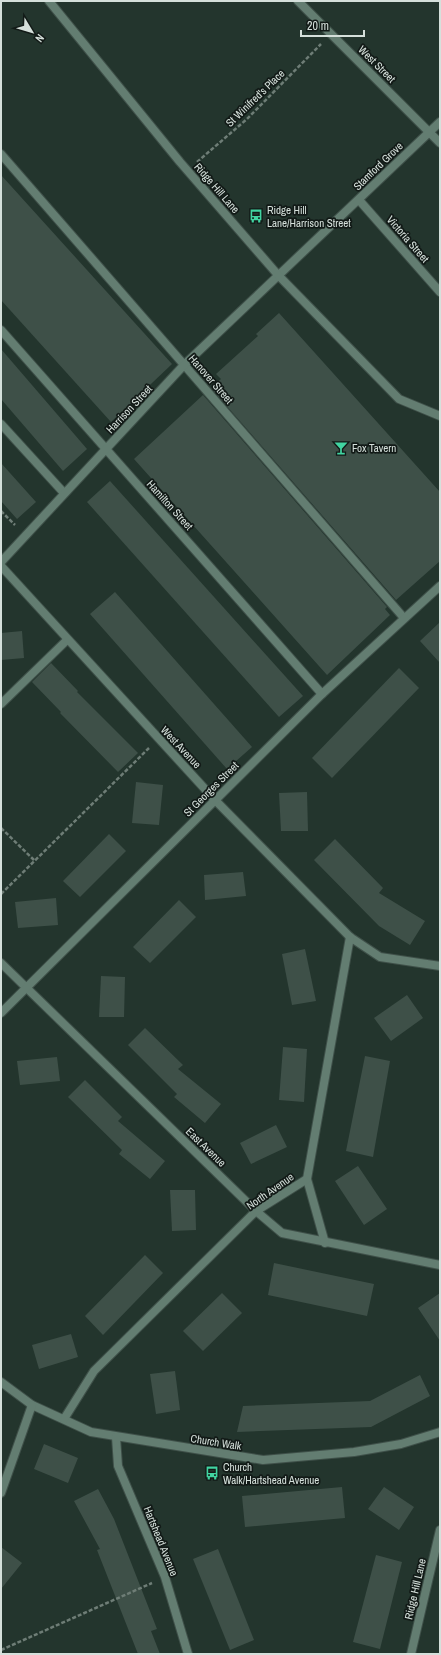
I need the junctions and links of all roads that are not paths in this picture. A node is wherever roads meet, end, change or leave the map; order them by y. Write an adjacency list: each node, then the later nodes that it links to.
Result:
1 (49, 1): 8 (street, Ridge Hill Lane)
2 (298, 1): 4 (street, West Street)
3 (440, 122): 4 (street, Stamford Grove)
4 (429, 131): 5 (street, West Street); 7 (street, Stamford Grove)
5 (440, 143)
6 (1, 154): 11 (street, Hanover Street)
7 (359, 200): 8 (street, Stamford Grove); 9 (street, Victoria Street)
8 (278, 275): 11 (street, Harrison Street); 12 (street, Ridge Hill Lane)
9 (440, 292)
10 (1, 330): 14 (street, Hamilton Street)
11 (184, 365): 14 (street, Harrison Street); 19 (street, Hanover Street)
12 (440, 416)
13 (1, 424): 15 (street)
14 (106, 450): 15 (street, Harrison Street); 21 (street, Hamilton Street)
15 (64, 493): 16 (street, Harrison Street)
16 (1, 562)
17 (1, 566): 20 (street, West Avenue)
18 (440, 586): 19 (street, St Georges Street)
19 (404, 618): 21 (street, St Georges Street)
20 (68, 640): 22 (street); 23 (street, West Avenue)
21 (322, 694): 23 (street, St Georges Street)
22 (1, 704)
23 (215, 800): 24 (street, West Avenue); 27 (street, St Georges Street)
24 (350, 938): 26 (street, West Avenue); 29 (street, North Avenue)
25 (1, 963): 27 (street, East Avenue)
26 (440, 966)
27 (26, 988): 28 (street, St Georges Street); 30 (street, East Avenue)
28 (1, 1013)
29 (307, 1179): 30 (street, North Avenue); 31 (street)
30 (256, 1211): 31 (street, East Avenue); 35 (street, North Avenue)
31 (325, 1243): 32 (street, East Avenue)
32 (440, 1265)
33 (1, 1382): 34 (street, Church Walk)
34 (32, 1405): 35 (street, Church Walk); 38 (street)
35 (64, 1419): 37 (street, Church Walk)
36 (440, 1432): 37 (street, Church Walk)
37 (116, 1437): 40 (street, Hartshead Avenue)
38 (1, 1493)
39 (440, 1530): 41 (street, Ridge Hill Lane)
40 (188, 1654)
41 (411, 1654)

